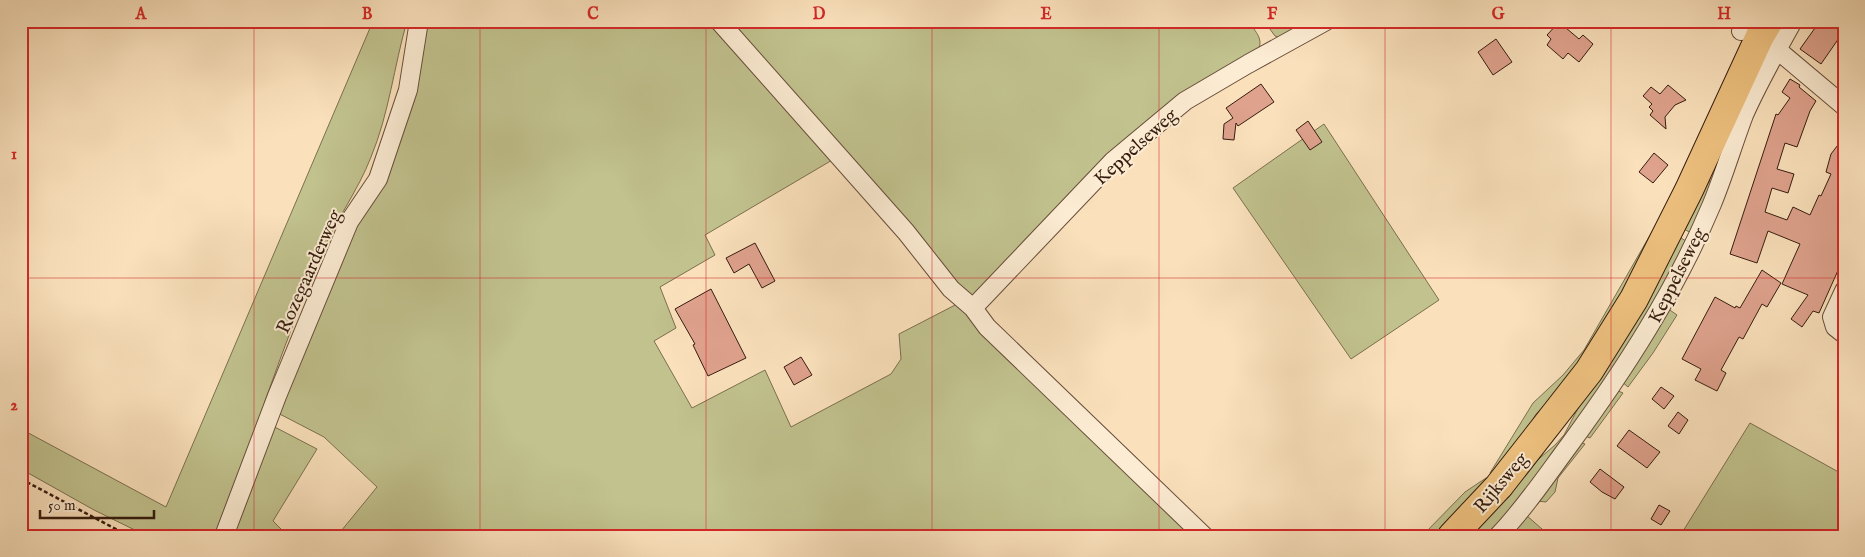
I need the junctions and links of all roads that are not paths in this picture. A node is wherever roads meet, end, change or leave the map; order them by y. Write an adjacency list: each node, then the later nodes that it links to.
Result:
1 (419, 21): 14 (street, Rozegaarderweg)
2 (719, 21): 10 (street)
3 (1326, 21): 10 (street, Keppelseweg)
4 (1792, 21): 5 (street, Keppelseweg)
5 (1759, 31): 6 (street); 7 (main road, Keppelseweg); 8 (street, Keppelseweg)
6 (1844, 106)
7 (1671, 227): 8 (street); 12 (main road, Keppelseweg)
8 (1695, 240): 13 (street, Keppelseweg)
9 (1844, 291): 11 (street)
10 (973, 308): 15 (street)
11 (1844, 334)
12 (1546, 426): 16 (main road, Rijksweg)
13 (1523, 507): 17 (street, Rijksweg)
14 (224, 536)
15 (1204, 536)
16 (1452, 536)
17 (1498, 536)

